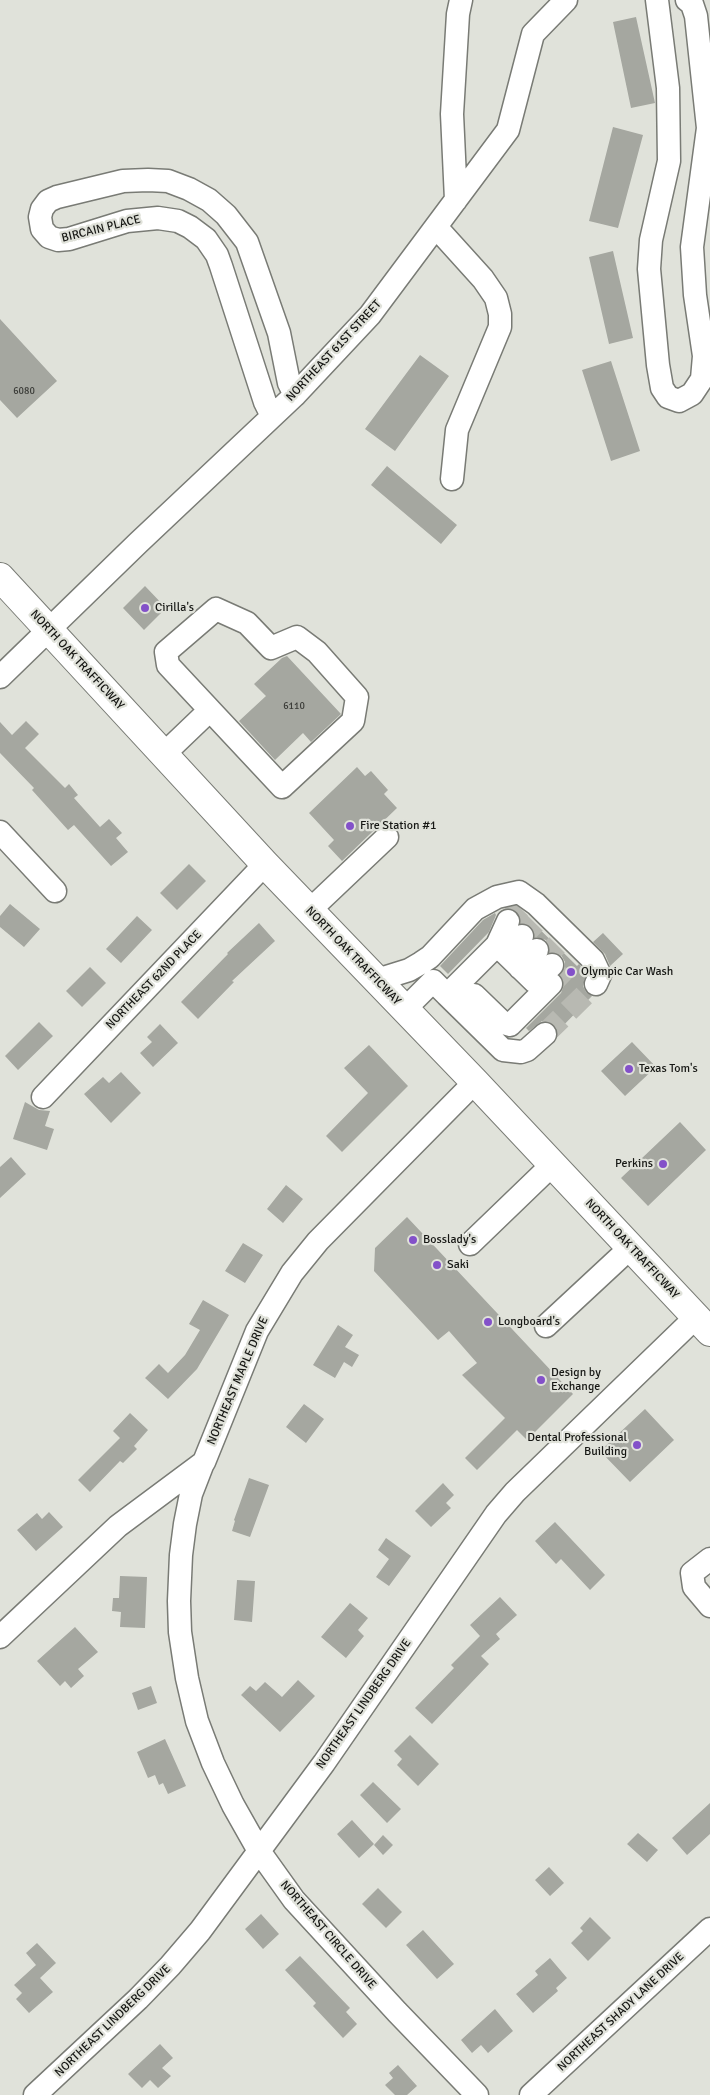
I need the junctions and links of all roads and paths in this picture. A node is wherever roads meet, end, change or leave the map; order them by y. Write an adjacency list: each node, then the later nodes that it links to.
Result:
1 (461, 0): 5 (street)
2 (566, 0): 5 (street, NORTHEAST 61ST STREET)
3 (657, 0): 4 (street)
4 (687, 0)
5 (456, 200): 6 (street, NORTHEAST 61ST STREET)
6 (436, 227): 7 (street, NORTHEAST 61ST STREET); 9 (street)
7 (295, 395): 8 (street, NORTHEAST 61ST STREET); 8 (street, BIRCAIN PLACE)
8 (272, 416): 11 (street, NORTHEAST 61ST STREET)
9 (452, 480)
10 (0, 577): 11 (main road, NORTH OAK TRAFFICWAY)
11 (50, 629): 12 (street, NORTHEAST 61ST STREET); 14 (main road, NORTH OAK TRAFFICWAY)
12 (0, 677)
13 (210, 710): 13 (street); 14 (street)
14 (164, 754): 17 (main road, NORTH OAK TRAFFICWAY)
15 (0, 832): 18 (street)
16 (387, 837): 19 (street)
17 (265, 864): 19 (main road, NORTH OAK TRAFFICWAY); 28 (street, NORTHEAST 62ND PLACE)
18 (56, 892)
19 (310, 910): 22 (main road, NORTH OAK TRAFFICWAY)
20 (539, 941): 21 (street); 23 (street); 24 (street); 24 (street)
21 (430, 957): 22 (street); 24 (street)
22 (376, 980): 25 (main road, NORTH OAK TRAFFICWAY)
23 (596, 984)
24 (448, 990): 25 (street); 26 (street)
25 (405, 1009): 27 (main road, NORTH OAK TRAFFICWAY)
26 (545, 1034)
27 (475, 1082): 29 (main road, NORTH OAK TRAFFICWAY); 34 (street, NORTHEAST MAPLE DRIVE)
28 (43, 1097)
29 (553, 1164): 30 (street); 31 (main road, NORTH OAK TRAFFICWAY)
30 (470, 1244)
31 (630, 1248): 32 (main road, NORTH OAK TRAFFICWAY); 33 (street)
32 (703, 1325): 38 (street, NORTHEAST LINDBERG DRIVE)
33 (546, 1326)
34 (204, 1462): 37 (street); 38 (street, NORTHEAST CIRCLE DRIVE)
35 (710, 1559): 36 (street)
36 (710, 1606)
37 (0, 1637)
38 (259, 1851): 40 (street, NORTHEAST LINDBERG DRIVE); 41 (street, NORTHEAST CIRCLE DRIVE)
39 (710, 1929): 42 (street, NORTHEAST SHADY LANE DRIVE)
40 (35, 2095)
41 (477, 2095)
42 (531, 2095)

